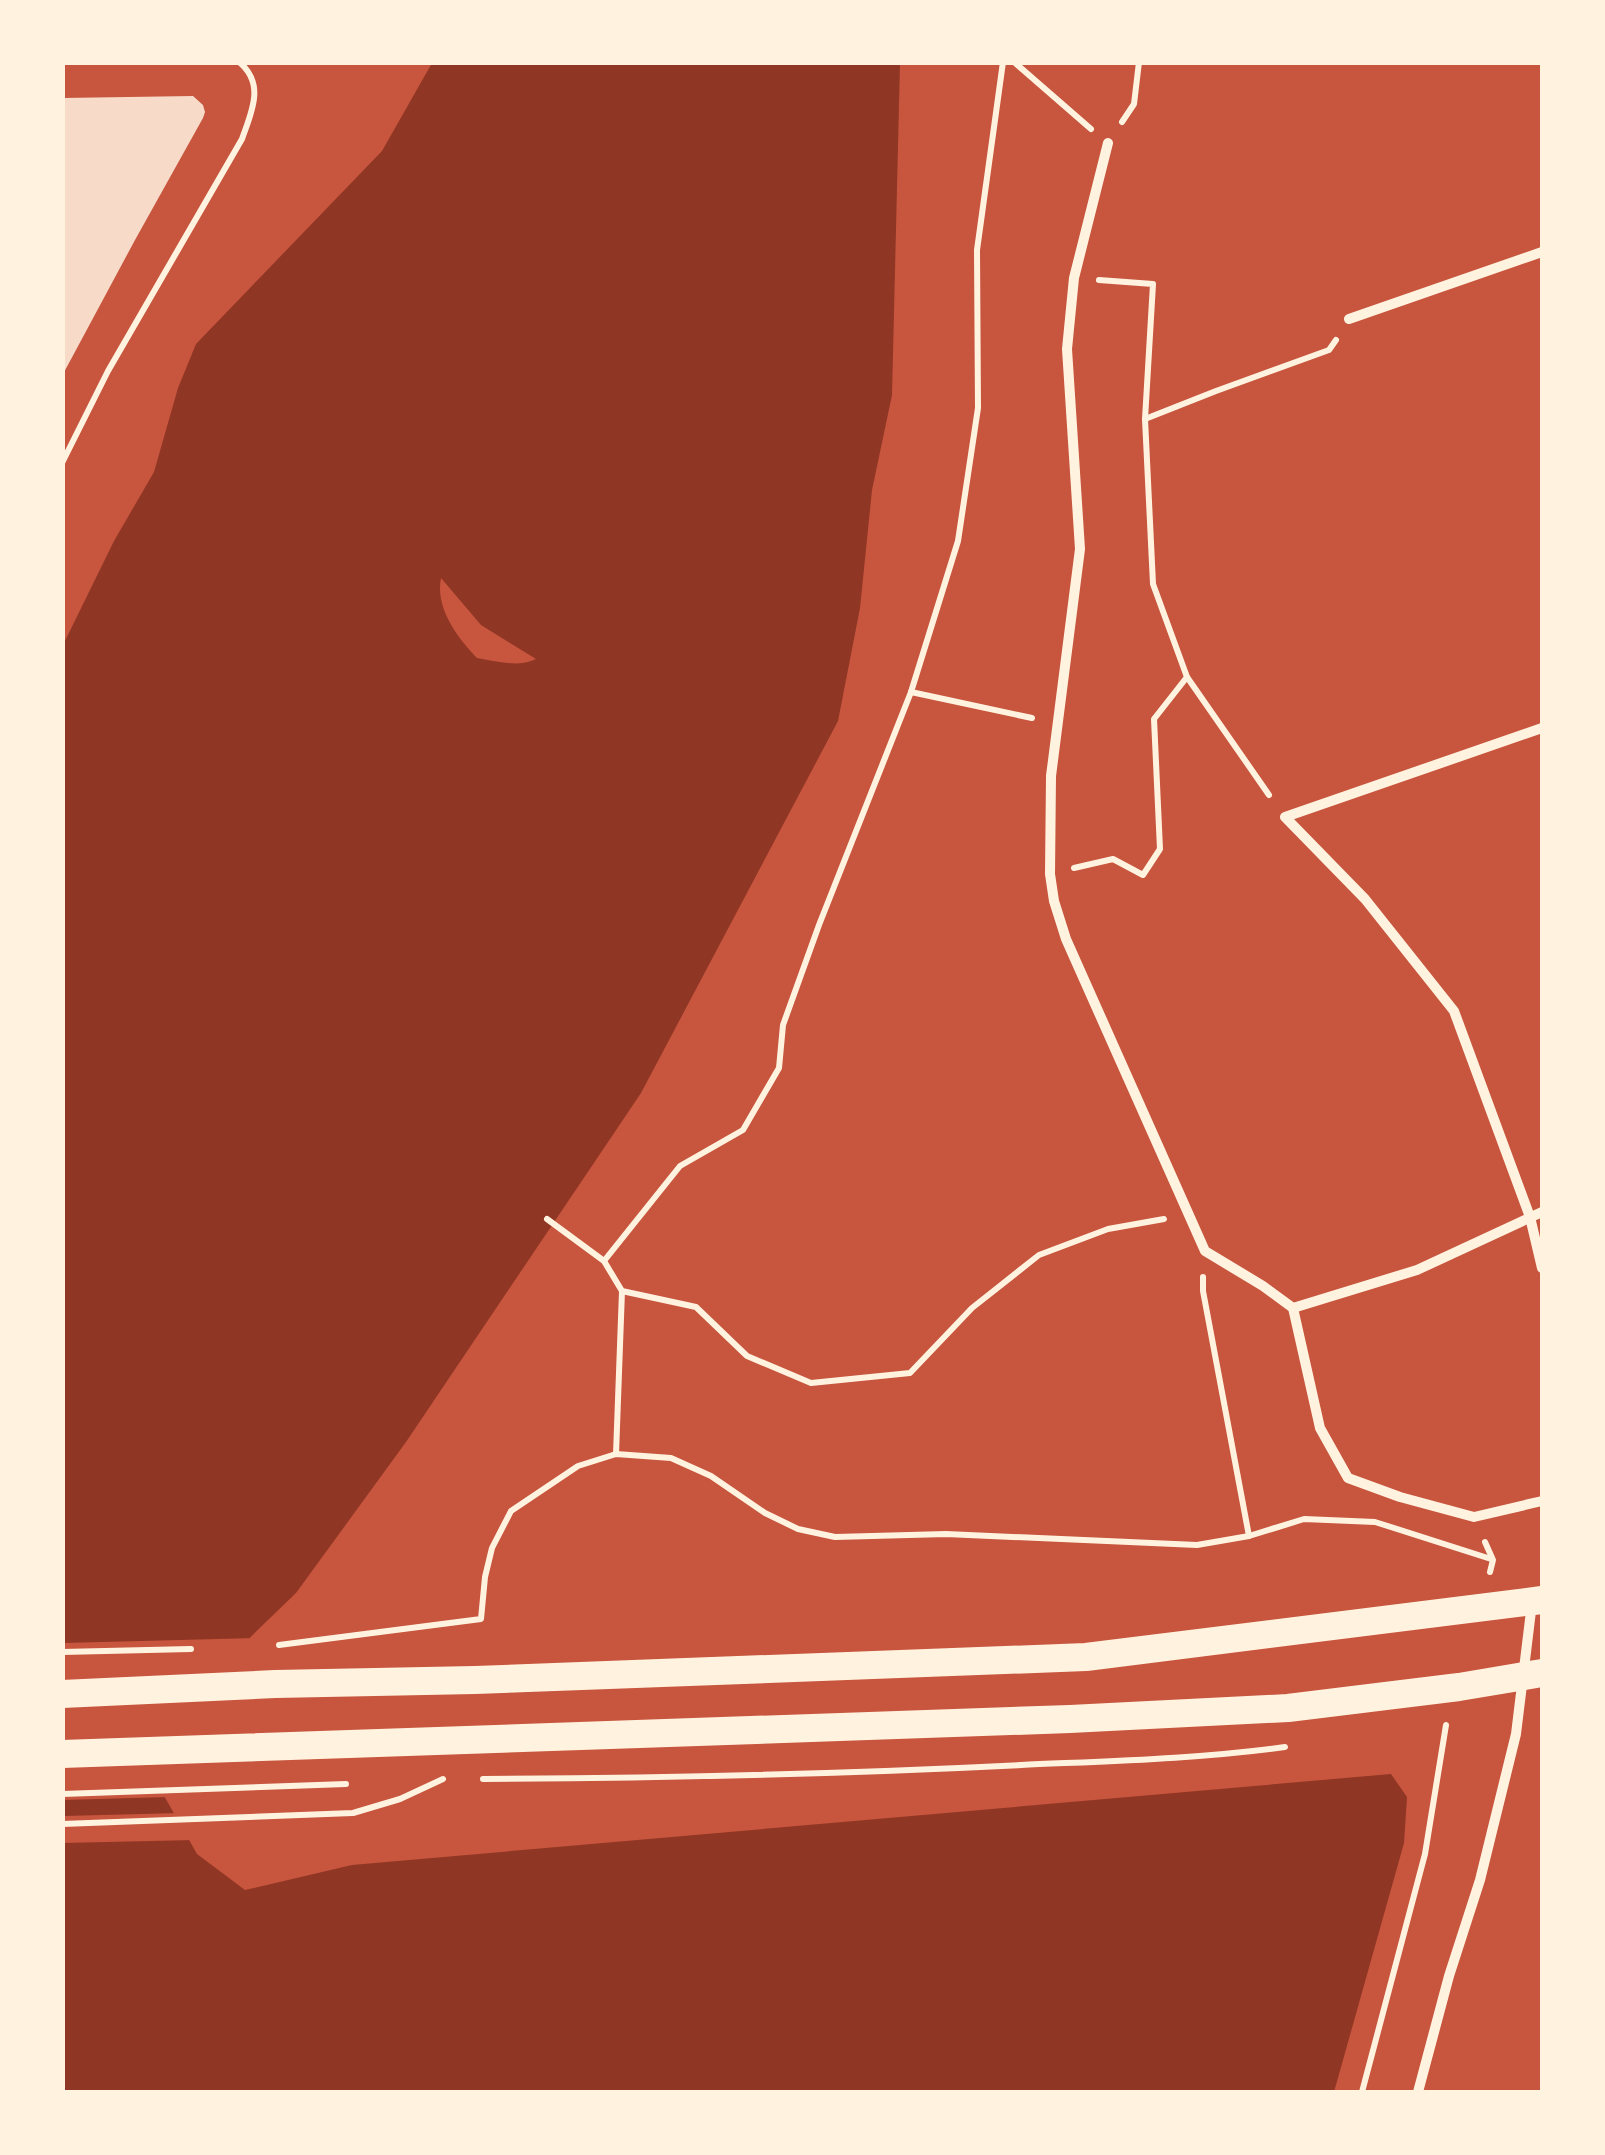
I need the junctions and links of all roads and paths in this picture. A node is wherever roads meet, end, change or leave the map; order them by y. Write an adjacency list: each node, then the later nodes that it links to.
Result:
1 (240, 62): 11 (path)
2 (1003, 62): 13 (path)
3 (1014, 62): 6 (path)
4 (1139, 62): 5 (path)
5 (1134, 104)
6 (1108, 144): 8 (street)
7 (1542, 252): 9 (street)
8 (1074, 278): 10 (path); 14 (street)
9 (1350, 319): 10 (path)
10 (1145, 419): 12 (path)
11 (62, 463)
12 (1187, 677): 16 (path); 17 (path)
13 (912, 692): 14 (path); 23 (path)
14 (1058, 723): 17 (street)
15 (1542, 728): 16 (street)
16 (1284, 817): 20 (street)
17 (1050, 874): 19 (street)
18 (1542, 1212): 20 (street)
19 (1190, 1215): 22 (street); 25 (path)
20 (1530, 1216): 24 (street); 26 (street)
21 (546, 1219): 23 (path)
22 (1204, 1251): 26 (street); 30 (path)
23 (604, 1260): 25 (path)
24 (1542, 1268)
25 (622, 1291): 27 (path)
26 (1293, 1308): 29 (street)
27 (616, 1454): 30 (path); 34 (path)
28 (1542, 1502): 29 (street)
29 (1474, 1517): 31 (path)
30 (1249, 1536): 31 (path)
31 (1493, 1560): 33 (path)
32 (1537, 1601): 33 (highway); 37 (street)
33 (1482, 1609): 38 (highway)
34 (270, 1646)
35 (194, 1648): 36 (path)
36 (62, 1652)
37 (1532, 1675): 40 (highway); 46 (street)
38 (62, 1694)
39 (1446, 1726): 45 (path)
40 (62, 1754)
41 (443, 1779): 44 (path)
42 (288, 1786): 43 (path)
43 (62, 1794)
44 (62, 1824)
45 (1362, 2092)
46 (1418, 2092)

